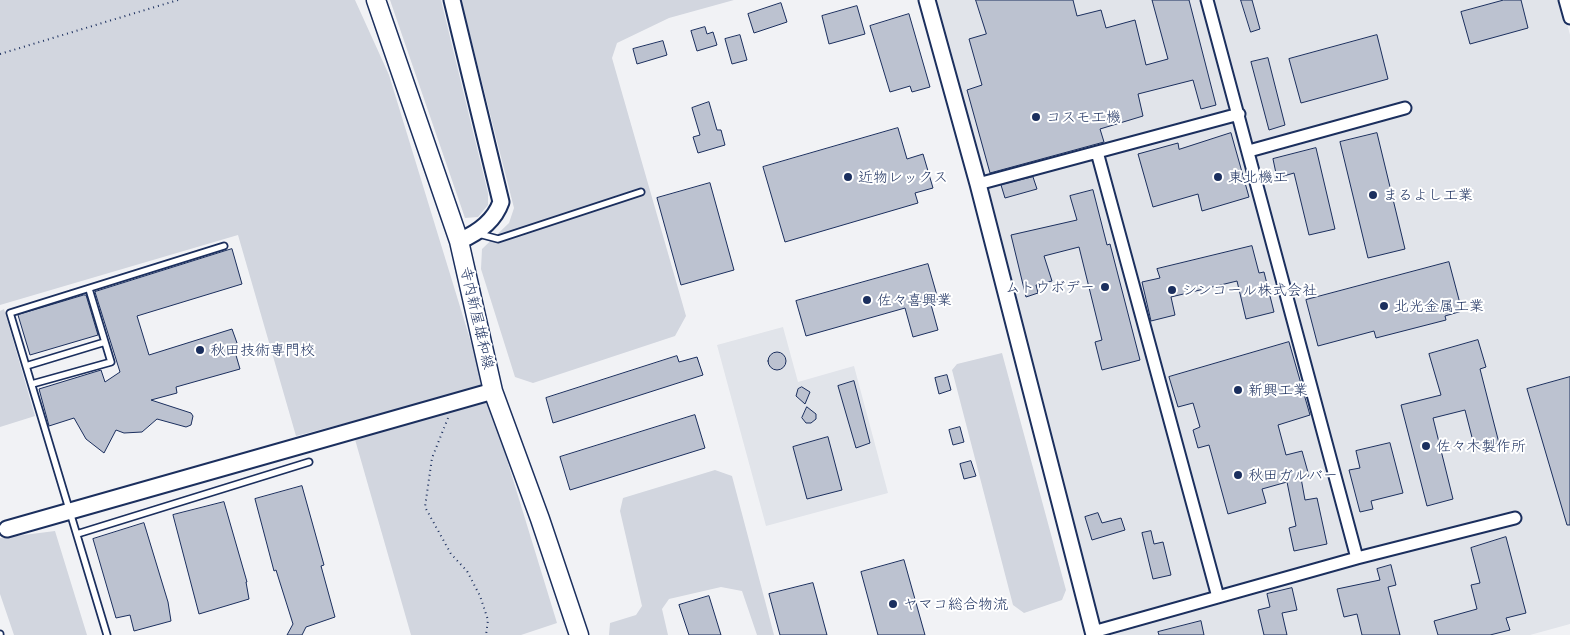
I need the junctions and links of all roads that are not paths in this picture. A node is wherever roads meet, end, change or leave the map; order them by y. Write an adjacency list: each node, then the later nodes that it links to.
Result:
1 (376, 0): 14 (main road, 寺内新屋雄和線)
2 (452, 0): 13 (street)
3 (927, 0): 11 (street)
4 (1207, 0): 8 (street)
5 (1565, 0): 6 (street)
6 (1570, 18)
7 (1405, 108): 9 (street)
8 (1239, 114): 9 (street); 10 (street)
9 (1249, 151): 26 (street)
10 (1097, 152): 11 (street); 27 (street)
11 (978, 184): 28 (street)
12 (641, 192): 13 (lane)
13 (477, 234): 14 (street)
14 (459, 241): 20 (main road, 寺内新屋雄和線)
15 (224, 246): 16 (lane)
16 (89, 289): 17 (lane); 18 (lane)
17 (105, 342): 18 (lane); 19 (lane)
18 (26, 366): 19 (lane)
19 (32, 384): 22 (lane)
20 (493, 391): 22 (street); 30 (main road, 寺内新屋雄和線)
21 (309, 462): 25 (lane)
22 (71, 513): 24 (street); 25 (lane)
23 (1514, 518): 26 (street)
24 (7, 529)
25 (77, 534): 29 (lane)
26 (1357, 558): 27 (street)
27 (1218, 597): 28 (street)
28 (1094, 634)
29 (107, 635)
30 (579, 635)

